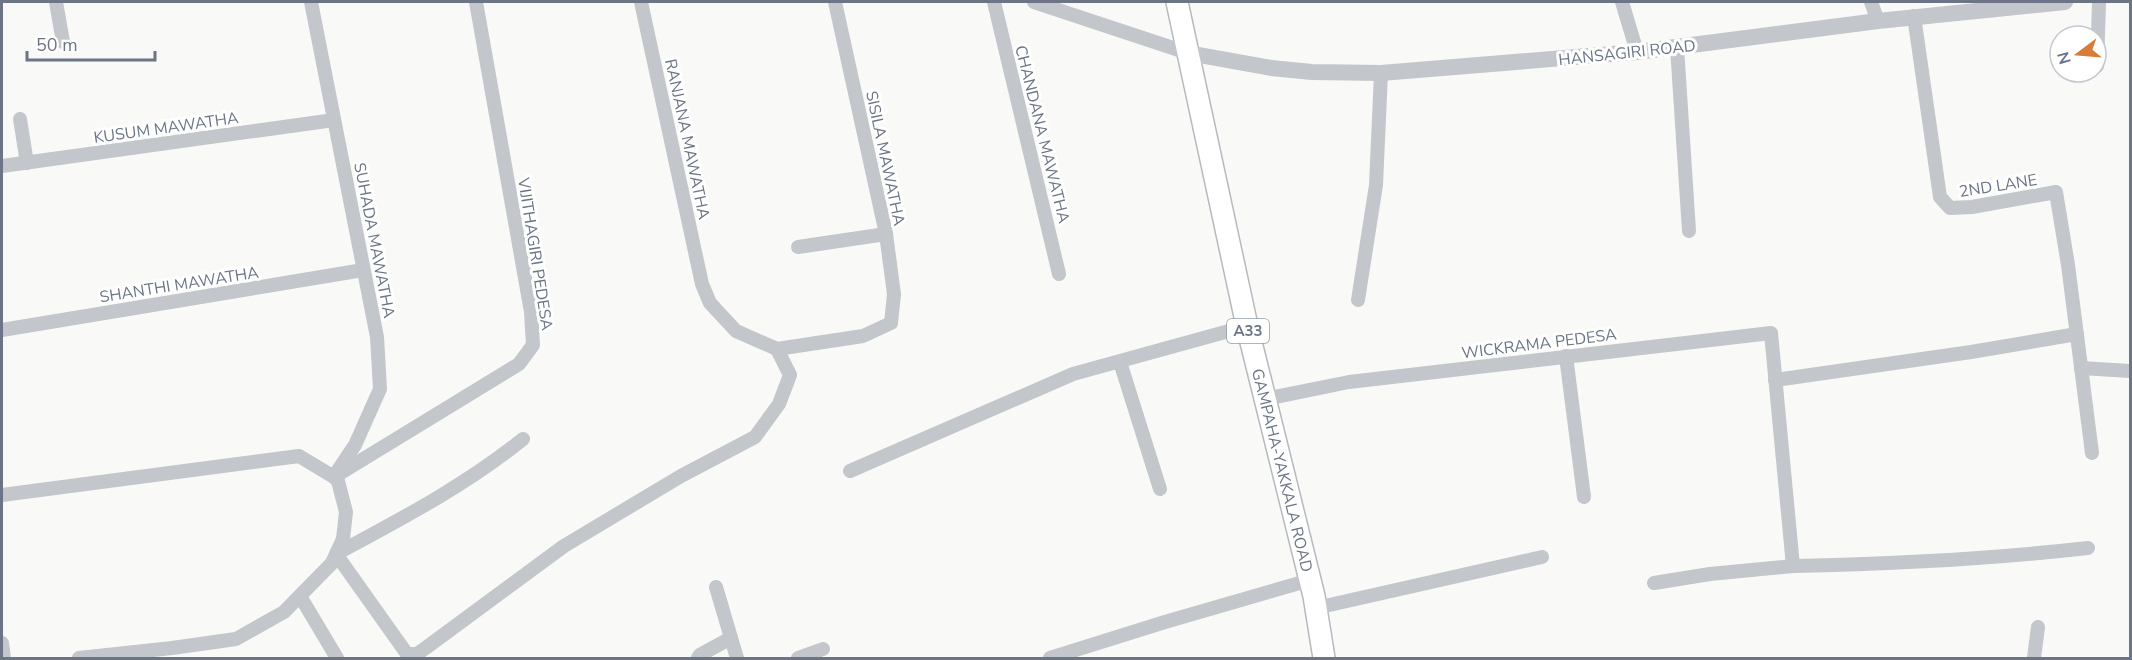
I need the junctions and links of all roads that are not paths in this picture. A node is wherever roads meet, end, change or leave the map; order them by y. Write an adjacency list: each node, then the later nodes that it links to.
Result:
1 (56, 2): 16 (street)
2 (311, 2): 22 (street, SUHADA MAWATHA)
3 (476, 2): 44 (street, VIJITHAGIRI PEDESA)
4 (641, 2): 34 (street, RANJANA MAWATHA)
5 (835, 2): 26 (street, SISILA MAWATHA)
6 (994, 2): 29 (street, CHANDANA MAWATHA)
7 (1034, 2): 19 (street)
8 (1177, 2): 19 (highway, GAMPAHA-YAKKALA ROAD / A33)
9 (1622, 2): 18 (street)
10 (1871, 2): 14 (street)
11 (2065, 2): 13 (street, HANSAGIRI ROAD)
12 (2099, 2): 15 (street)
13 (1914, 16): 14 (street, HANSAGIRI ROAD); 33 (street, 2ND LANE)
14 (1878, 21): 17 (street, HANSAGIRI ROAD)
15 (2098, 24)
16 (63, 42)
17 (1677, 47): 18 (street, HANSAGIRI ROAD); 25 (street)
18 (1637, 52): 20 (street, HANSAGIRI ROAD)
19 (1188, 53): 20 (street, HANSAGIRI ROAD); 31 (highway, GAMPAHA-YAKKALA ROAD / A33)
20 (1381, 74): 30 (street)
21 (20, 119): 23 (street)
22 (334, 120): 23 (street, KUSUM MAWATHA); 28 (street, SUHADA MAWATHA)
23 (27, 162): 24 (street, KUSUM MAWATHA)
24 (2, 166)
25 (1689, 231)
26 (886, 234): 27 (street); 34 (street, SISILA MAWATHA)
27 (798, 247)
28 (363, 270): 32 (street, SHANTHI MAWATHA); 44 (street, SUHADA MAWATHA)
29 (1059, 274)
30 (1358, 300)
31 (1247, 326): 36 (street); 40 (highway, GAMPAHA-YAKKALA ROAD / A33)
32 (2, 330)
33 (2077, 334): 37 (street, 2ND LANE); 39 (street)
34 (777, 349): 49 (street)
35 (1566, 356): 39 (street, WICKRAMA PEDESA); 40 (street, WICKRAMA PEDESA); 47 (street)
36 (1120, 362): 43 (street); 45 (street)
37 (2081, 368): 38 (street); 42 (street, 2ND LANE)
38 (2130, 371)
39 (1775, 380): 51 (street)
40 (1265, 399): 52 (highway, GAMPAHA-YAKKALA ROAD / A33)
41 (523, 439): 49 (street)
42 (2092, 453)
43 (850, 471)
44 (334, 477): 46 (street); 49 (street)
45 (1160, 489)
46 (2, 495)
47 (1584, 496)
48 (2088, 548): 51 (street)
49 (336, 554): 55 (street)
50 (1542, 557): 56 (street)
51 (1793, 566): 53 (street)
52 (1310, 580): 56 (highway, GAMPAHA-YAKKALA ROAD / A33); 68 (street)
53 (1654, 583)
54 (716, 587): 58 (street)
55 (300, 596): 61 (street); 64 (street)
56 (1316, 608): 69 (highway, GAMPAHA-YAKKALA ROAD / A33)
57 (2038, 627): 70 (street)
58 (731, 638): 65 (street); 66 (street)
59 (2, 643): 62 (street)
60 (823, 650): 67 (street)
61 (174, 653): 63 (street)
62 (4, 658)
63 (79, 658)
64 (337, 658)
65 (698, 658)
66 (737, 658)
67 (798, 658)
68 (1050, 658)
69 (1324, 658)
70 (2034, 658)

